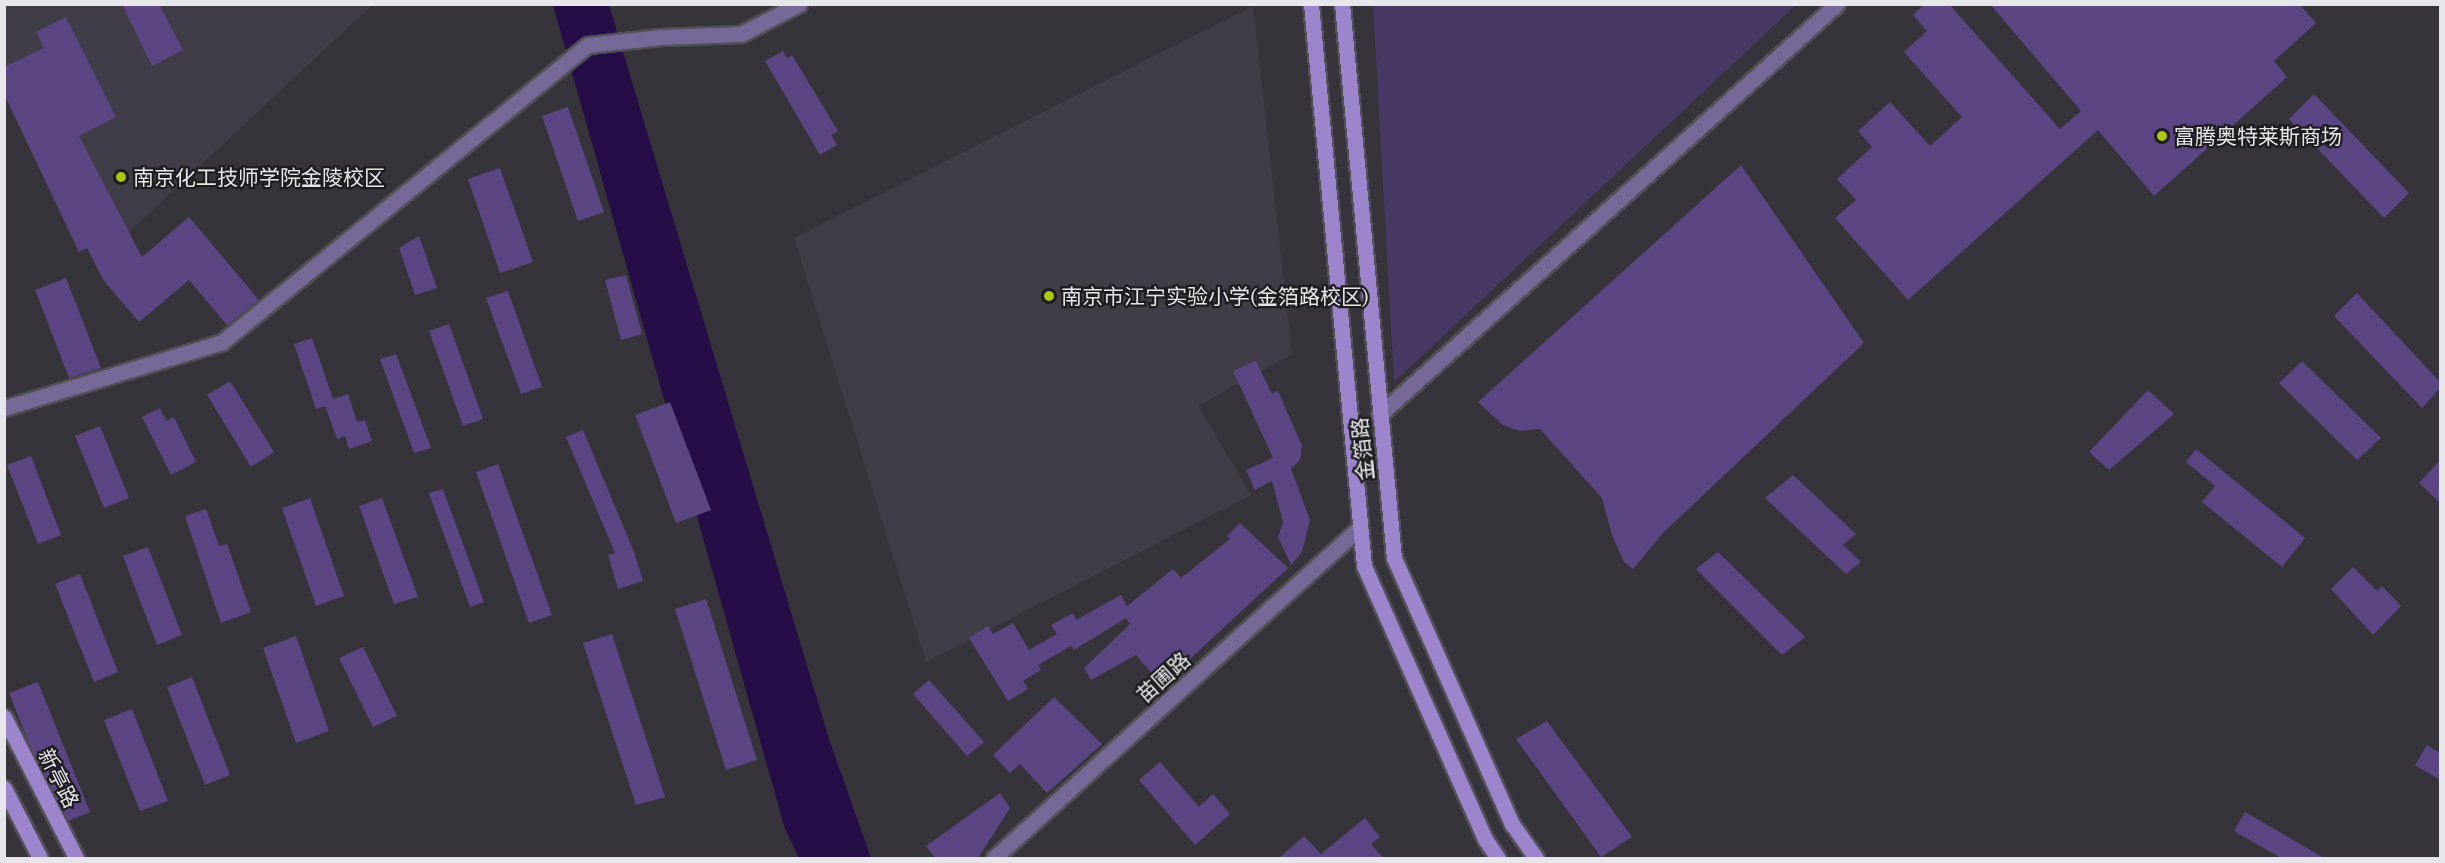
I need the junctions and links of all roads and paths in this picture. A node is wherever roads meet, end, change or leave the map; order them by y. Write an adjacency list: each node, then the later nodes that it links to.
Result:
1 (799, 4): 5 (street)
2 (1311, 4): 7 (main road, 金箔路)
3 (1342, 4): 6 (main road, 金箔路)
4 (1837, 4): 6 (street)
5 (4, 408)
6 (1379, 415): 14 (main road, 金箔路)
7 (1360, 527): 12 (street, 苗圃路); 13 (main road, 金箔路)
8 (4, 717): 11 (main road, 新亭路)
9 (4, 788): 10 (main road)
10 (40, 858)
11 (76, 858)
12 (994, 858)
13 (1498, 858)
14 (1536, 858)

